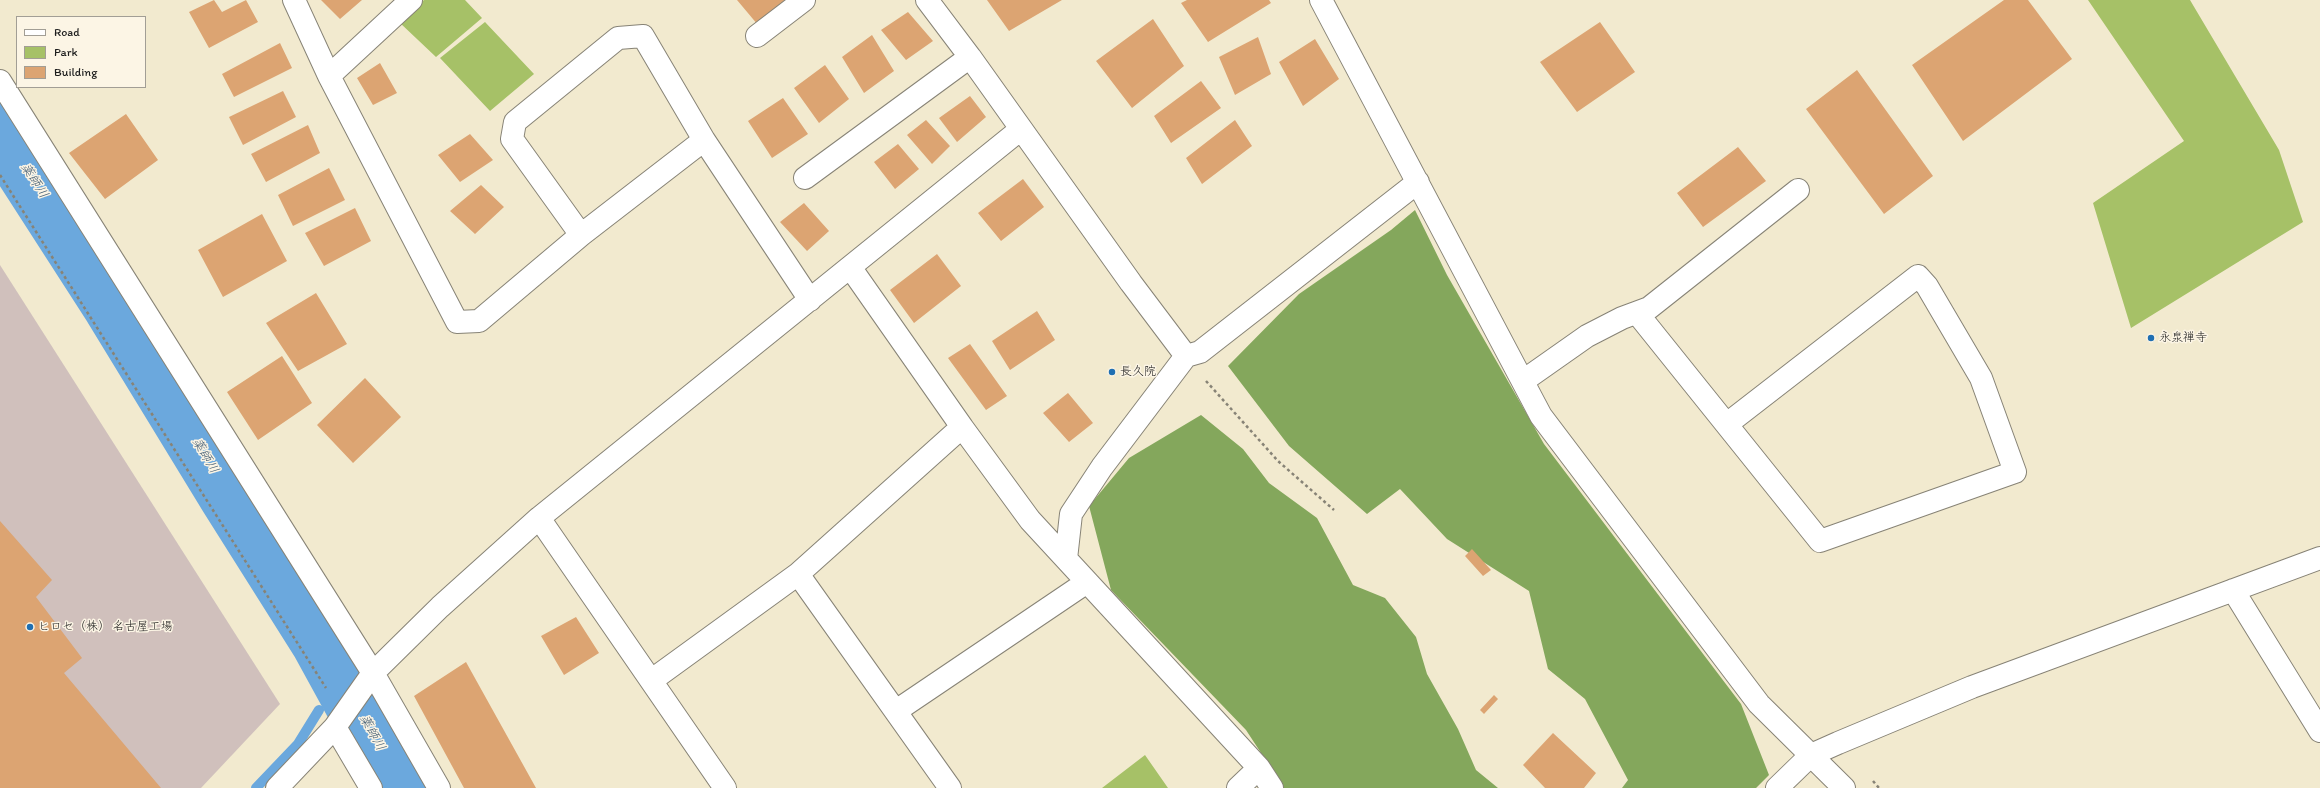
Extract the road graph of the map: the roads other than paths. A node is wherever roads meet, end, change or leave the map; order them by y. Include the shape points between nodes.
1 (294, 0) edge
2 (412, 0) edge
3 (804, 0) edge
4 (927, 0) edge
5 (1321, 0) edge
6 (757, 36) dead end
7 (970, 57) junction
8 (329, 76) junction
9 (0, 81) edge
10 (1021, 129) junction
11 (704, 140) junction
12 (805, 178) dead end
13 (1418, 182) junction
14 (1798, 190) dead end
15 (581, 235) junction
16 (850, 267) junction
17 (810, 300) junction
18 (1637, 313) junction
19 (1186, 356) junction
20 (1523, 381) junction
21 (1727, 424) junction
22 (962, 427) junction
23 (539, 518) junction
24 (2320, 558) edge
25 (1066, 559) junction
26 (798, 574) junction
27 (1087, 582) junction
28 (2233, 590) junction
29 (373, 673) junction
30 (652, 680) junction
31 (896, 711) junction
32 (335, 727) junction
33 (2320, 731) edge
34 (1811, 755) junction
35 (1259, 768) junction
36 (277, 788) edge
37 (371, 788) edge
38 (439, 788) edge
39 (725, 788) edge
40 (950, 788) edge
41 (1238, 788) edge
42 (1272, 788) edge
43 (1777, 788) edge
44 (1844, 788) edge

1 - 8 street
2 - 8 street
3 - 6 street
4 - 7 street
5 - 13 street
7 - 10 street
7 - 12 street
8 - 15 street via 457,322 479,321
9 - 29 street
10 - 16 street
10 - 19 street
11 - 15 street
11 - 15 street via 643,36 618,38 515,122 512,138
11 - 17 street
13 - 19 street via 1200,352
13 - 20 street
14 - 18 street via 1649,308
16 - 17 street
16 - 22 street
17 - 23 street
18 - 20 street via 1587,336
18 - 21 street
19 - 25 street via 1102,467 1071,514
20 - 34 street via 1541,416 1759,704
21 - 21 street via 1820,541 2015,472 1981,378 1927,286 1918,276
22 - 25 street via 1030,520
22 - 26 street
23 - 29 street via 440,607
23 - 30 street
24 - 28 street
25 - 27 street
26 - 30 street
26 - 31 street
27 - 31 street
27 - 35 street
28 - 33 street
28 - 34 street via 1972,687
29 - 32 street
29 - 38 street
30 - 39 street
31 - 40 street
32 - 36 street
32 - 37 street
34 - 43 street
34 - 44 street
35 - 41 street
35 - 42 street

